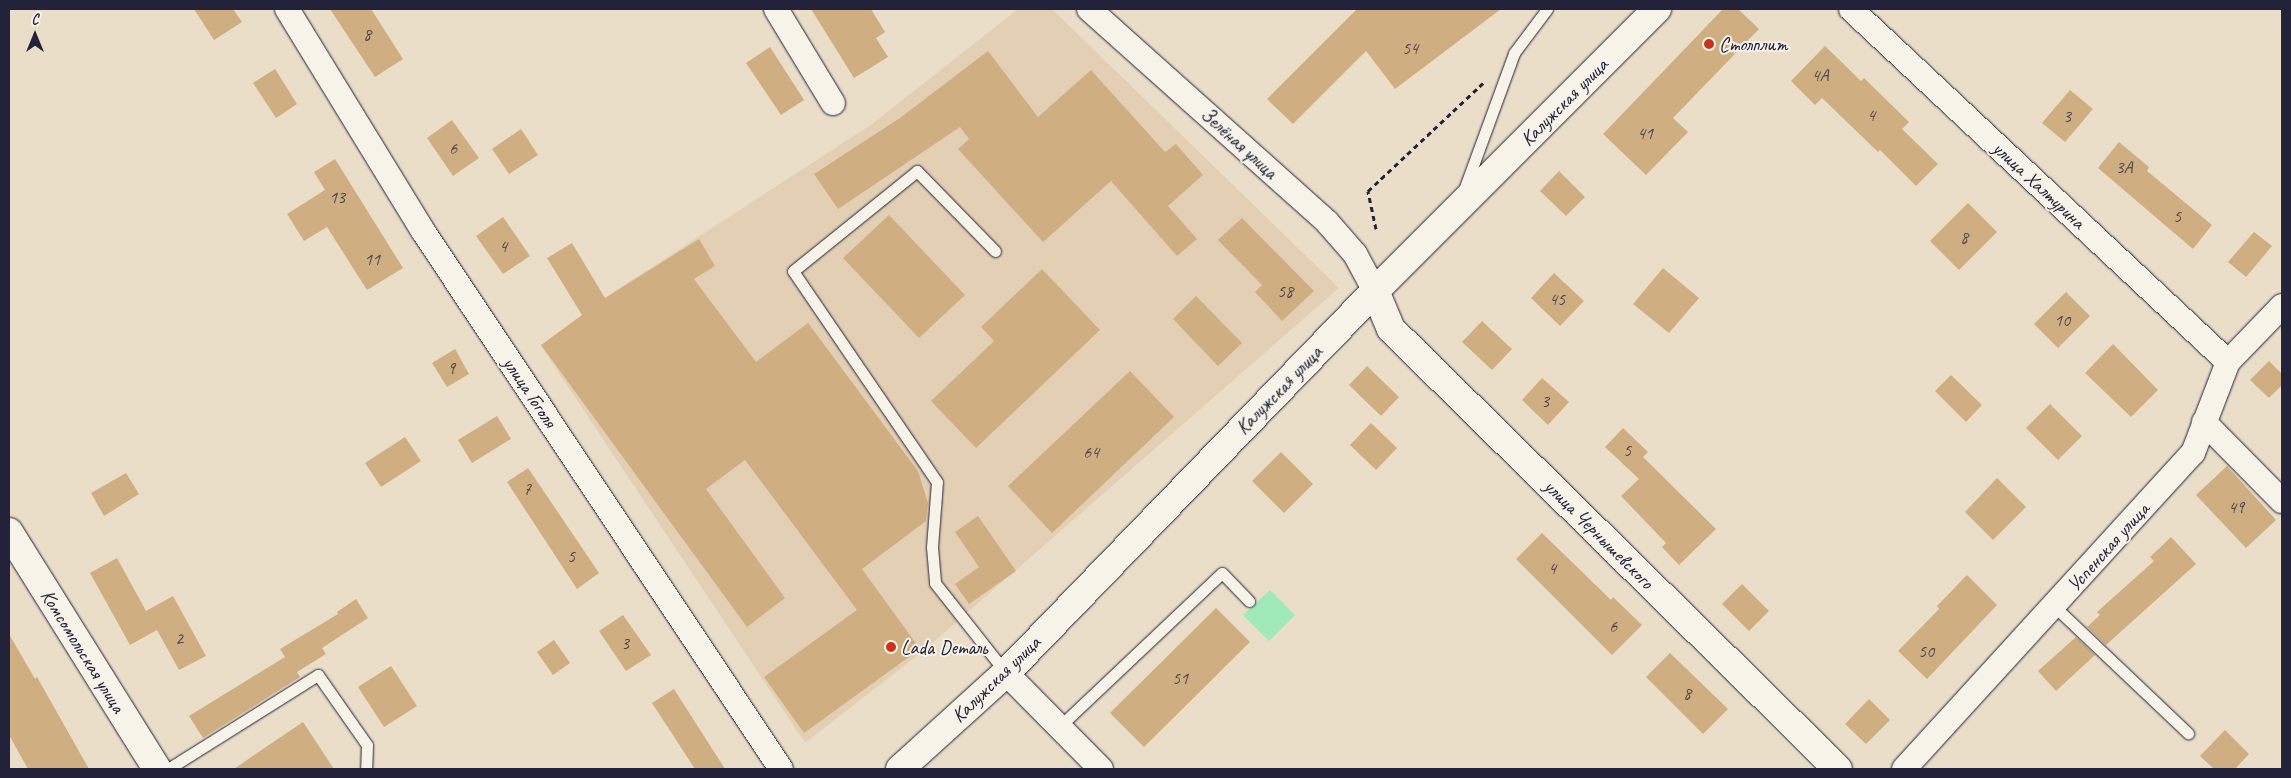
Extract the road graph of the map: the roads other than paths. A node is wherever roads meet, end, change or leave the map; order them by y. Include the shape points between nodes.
1 (287, 9) edge
2 (776, 9) edge
3 (1089, 9) edge
4 (1547, 9) edge
5 (1657, 9) edge
6 (1851, 9) edge
7 (833, 103) dead end
8 (1458, 208) junction
9 (995, 251) dead end
10 (1374, 291) junction
11 (2282, 306) edge
12 (2228, 362) junction
13 (2204, 422) junction
14 (2282, 501) edge
15 (9, 532) edge
16 (1249, 601) dead end
17 (2054, 606) junction
18 (1006, 673) junction
19 (1059, 727) junction
20 (2188, 733) dead end
21 (157, 769) edge
22 (168, 769) edge
23 (366, 769) edge
24 (781, 769) edge
25 (900, 769) edge
26 (1101, 769) edge
27 (1838, 769) edge
28 (1904, 769) edge

1 - 24 street, улица Гоголя via 423,231
2 - 7 street
3 - 10 street, Зелёная улица via 1327,222 1355,254
4 - 8 lane via 1514,53
5 - 8 main road, Калужская улица
6 - 12 street, улица Халтурина
8 - 10 main road, Калужская улица
9 - 18 lane via 917,170 794,271 937,482 932,547 935,583
10 - 18 main road, Калужская улица
10 - 27 main road, улица Чернышевского via 1391,329
11 - 12 street, Успенская улица
12 - 13 street, Успенская улица
13 - 14 street
13 - 17 street, Успенская улица via 2193,453
15 - 21 main road, Комсомольская улица
16 - 19 lane via 1222,574
17 - 20 lane
17 - 28 street, Успенская улица
18 - 19 street
18 - 25 main road, Калужская улица
19 - 26 street
22 - 23 lane via 318,676 367,745

